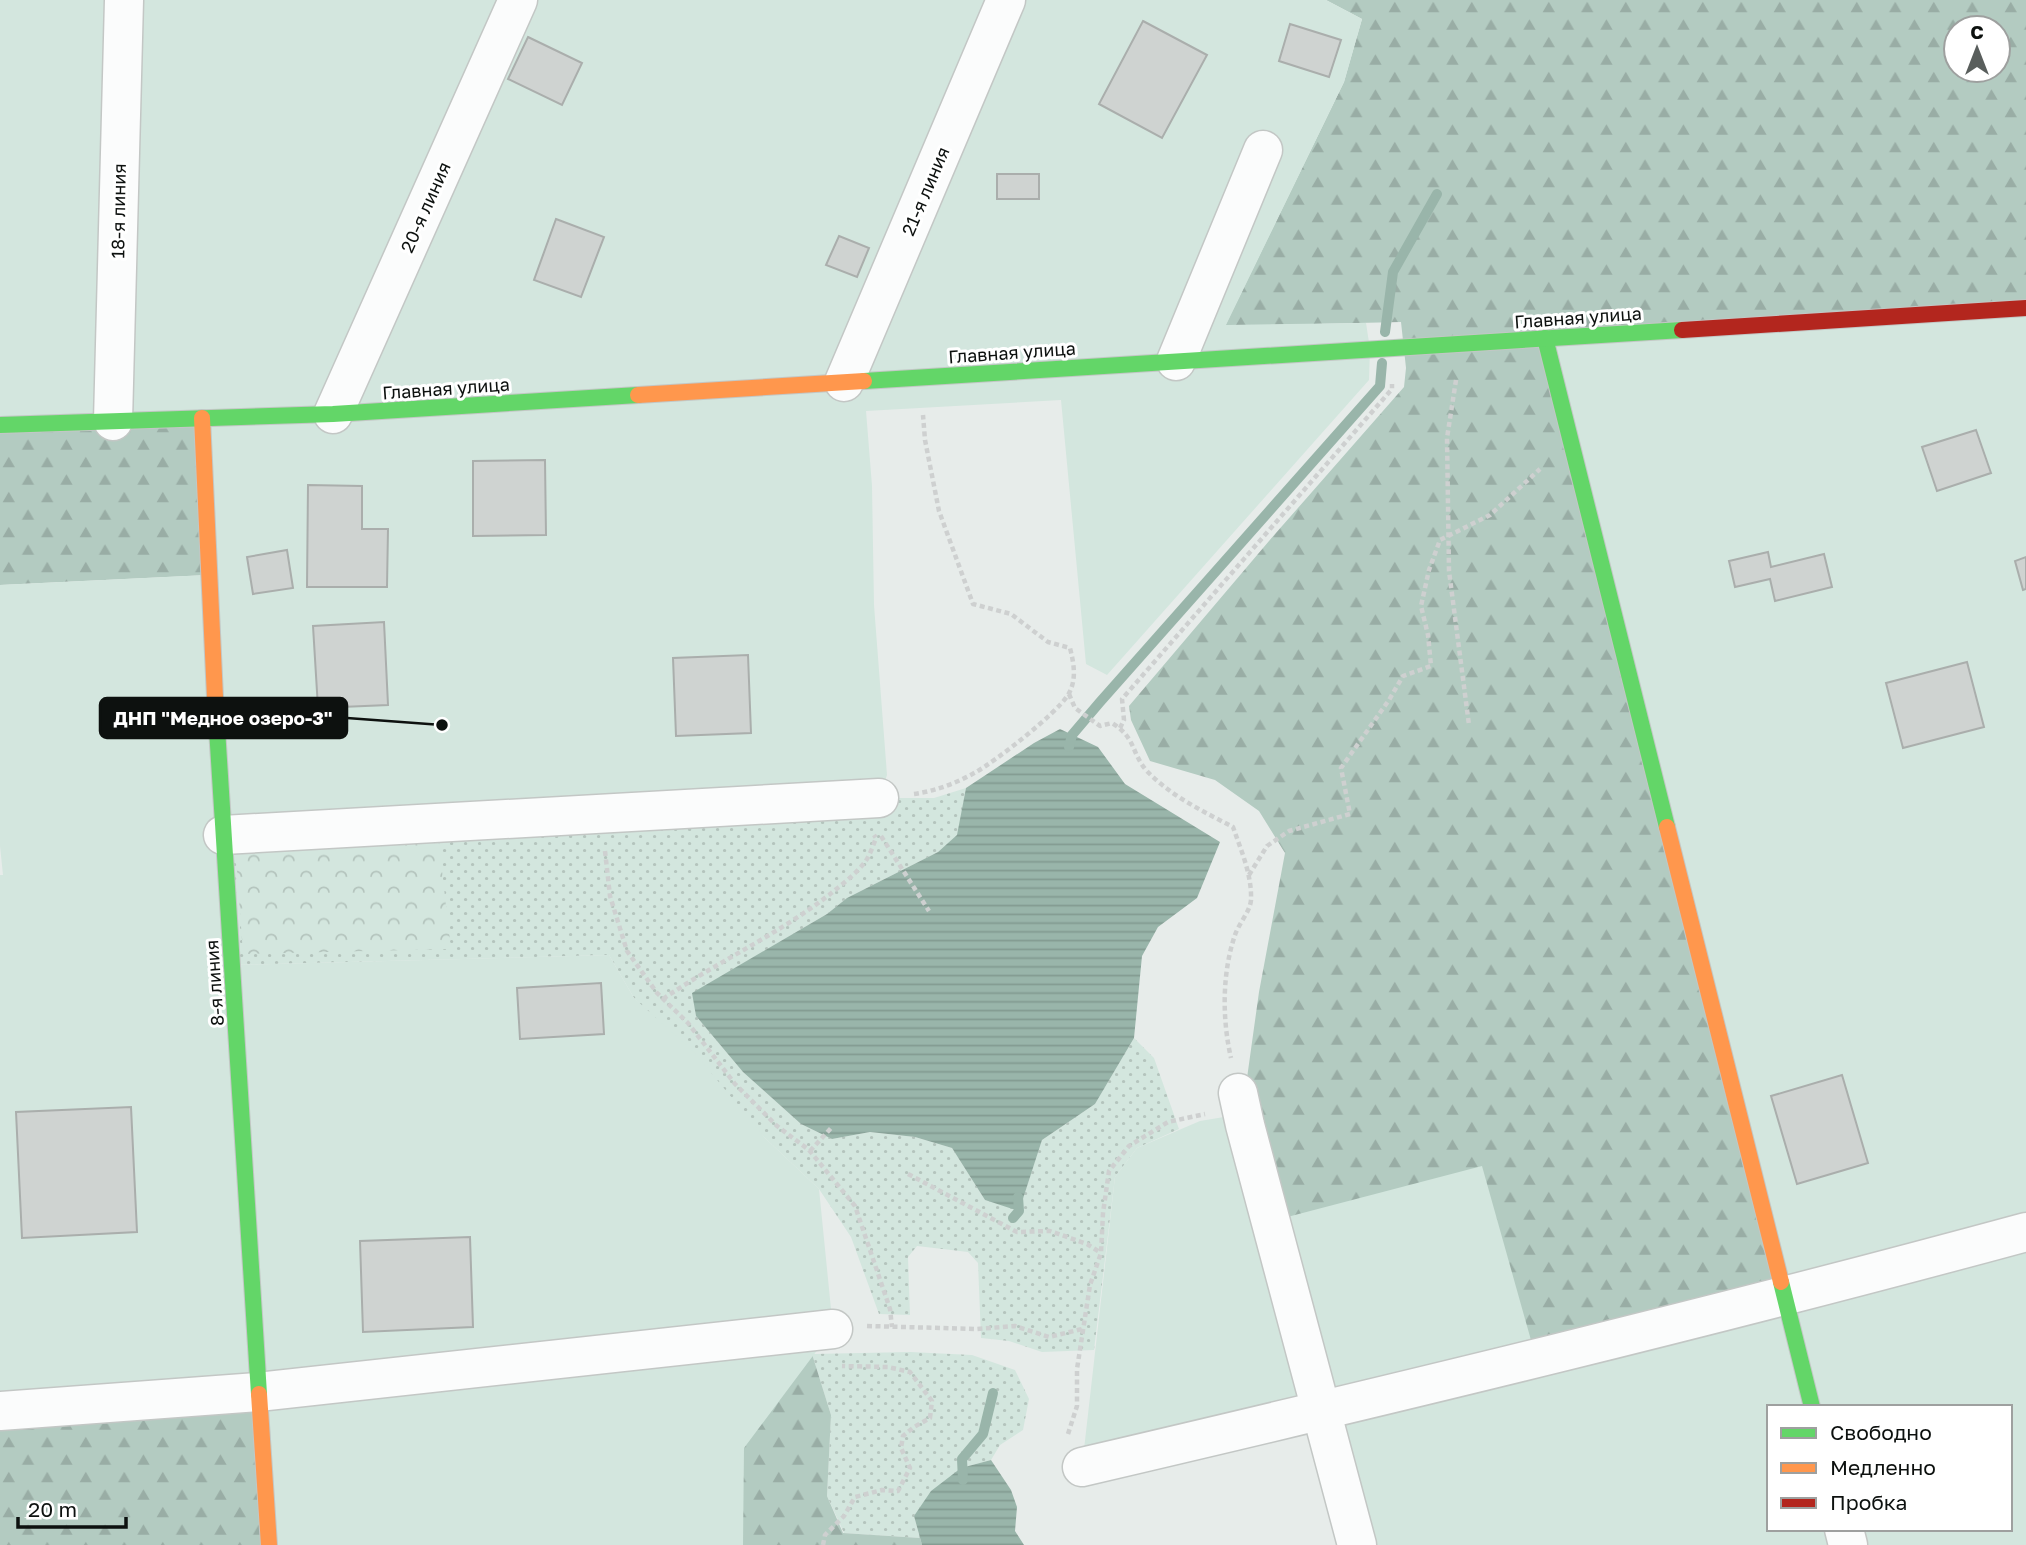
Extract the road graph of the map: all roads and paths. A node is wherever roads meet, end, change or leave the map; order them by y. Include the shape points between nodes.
1 (124, 0) edge
2 (518, 0) edge
3 (1006, 0) edge
4 (1263, 150) dead end
5 (2026, 309) edge
6 (1545, 338) junction
7 (1176, 362) junction
8 (921, 377) junction
9 (1457, 377) dead end
10 (844, 382) junction
11 (1392, 389) dead end
12 (333, 414) junction
13 (202, 418) junction
14 (113, 421) junction
15 (0, 425) edge
16 (1570, 439) junction
17 (1449, 535) junction
18 (1069, 694) junction
19 (1469, 725) dead end
20 (1120, 728) junction
21 (861, 800) junction
22 (604, 814) junction
23 (223, 835) junction
24 (1249, 875) junction
25 (929, 911) dead end
26 (663, 999) junction
27 (1240, 1100) junction
28 (832, 1127) dead end
29 (810, 1151) junction
30 (908, 1174) dead end
31 (2026, 1232) edge
32 (1101, 1253) junction
33 (1783, 1298) junction
34 (892, 1327) junction
35 (1082, 1329) junction
36 (844, 1338) junction
37 (258, 1392) junction
38 (1811, 1405) edge
39 (0, 1411) edge
40 (1321, 1411) junction
41 (1071, 1419) dead end
42 (1082, 1467) dead end
43 (269, 1545) edge
44 (823, 1545) edge
45 (1357, 1545) edge

1 - 14 street, 18-я линия
2 - 12 street, 20-я линия
3 - 10 street, 21-я линия
4 - 7 street
5 - 6 street, Главная улица
6 - 7 street, Главная улица
6 - 16 street
7 - 8 street, Главная улица
8 - 10 street, Главная улица
8 - 18 path via 925,440 939,511 973,604 1011,614 1048,642 1070,648 1075,670
9 - 17 path via 1447,438
10 - 12 street, Главная улица
11 - 20 path via 1122,699
12 - 13 street, Главная улица
13 - 14 street, Главная улица
13 - 23 street, 8-я линия
14 - 15 street, Главная улица
16 - 17 path via 1490,515
16 - 33 street
17 - 19 path
17 - 24 path via 1440,540 1420,606 1431,666 1403,676 1341,768 1350,814 1289,831 1267,846
18 - 20 path via 1075,708 1100,726 1112,723
18 - 21 path via 1046,719 976,772 932,791
20 - 24 path via 1146,769 1177,795 1233,827
21 - 22 street
21 - 25 path
21 - 26 path via 876,838 864,864 811,908
22 - 23 street
22 - 26 path via 606,877 626,951
23 - 37 street, 8-я линия
24 - 27 path via 1251,903 1236,932 1227,965 1225,1031
26 - 29 path via 735,1083 777,1126
27 - 32 path via 1231,1111 1168,1122 1129,1146 1109,1171
27 - 40 street
28 - 29 path
29 - 34 path via 855,1206
30 - 32 path via 1017,1232 1050,1231
31 - 33 street
32 - 35 path
33 - 38 street
33 - 40 street
34 - 35 path via 1015,1326 1049,1337
34 - 36 path
35 - 41 path via 1077,1406
36 - 37 street
36 - 44 path via 839,1366 910,1372 932,1401 930,1418 903,1436 901,1448 910,1468 898,1491 855,1497 845,1516 825,1535
37 - 39 street
37 - 43 street, 8-я линия
40 - 42 street
40 - 45 street

